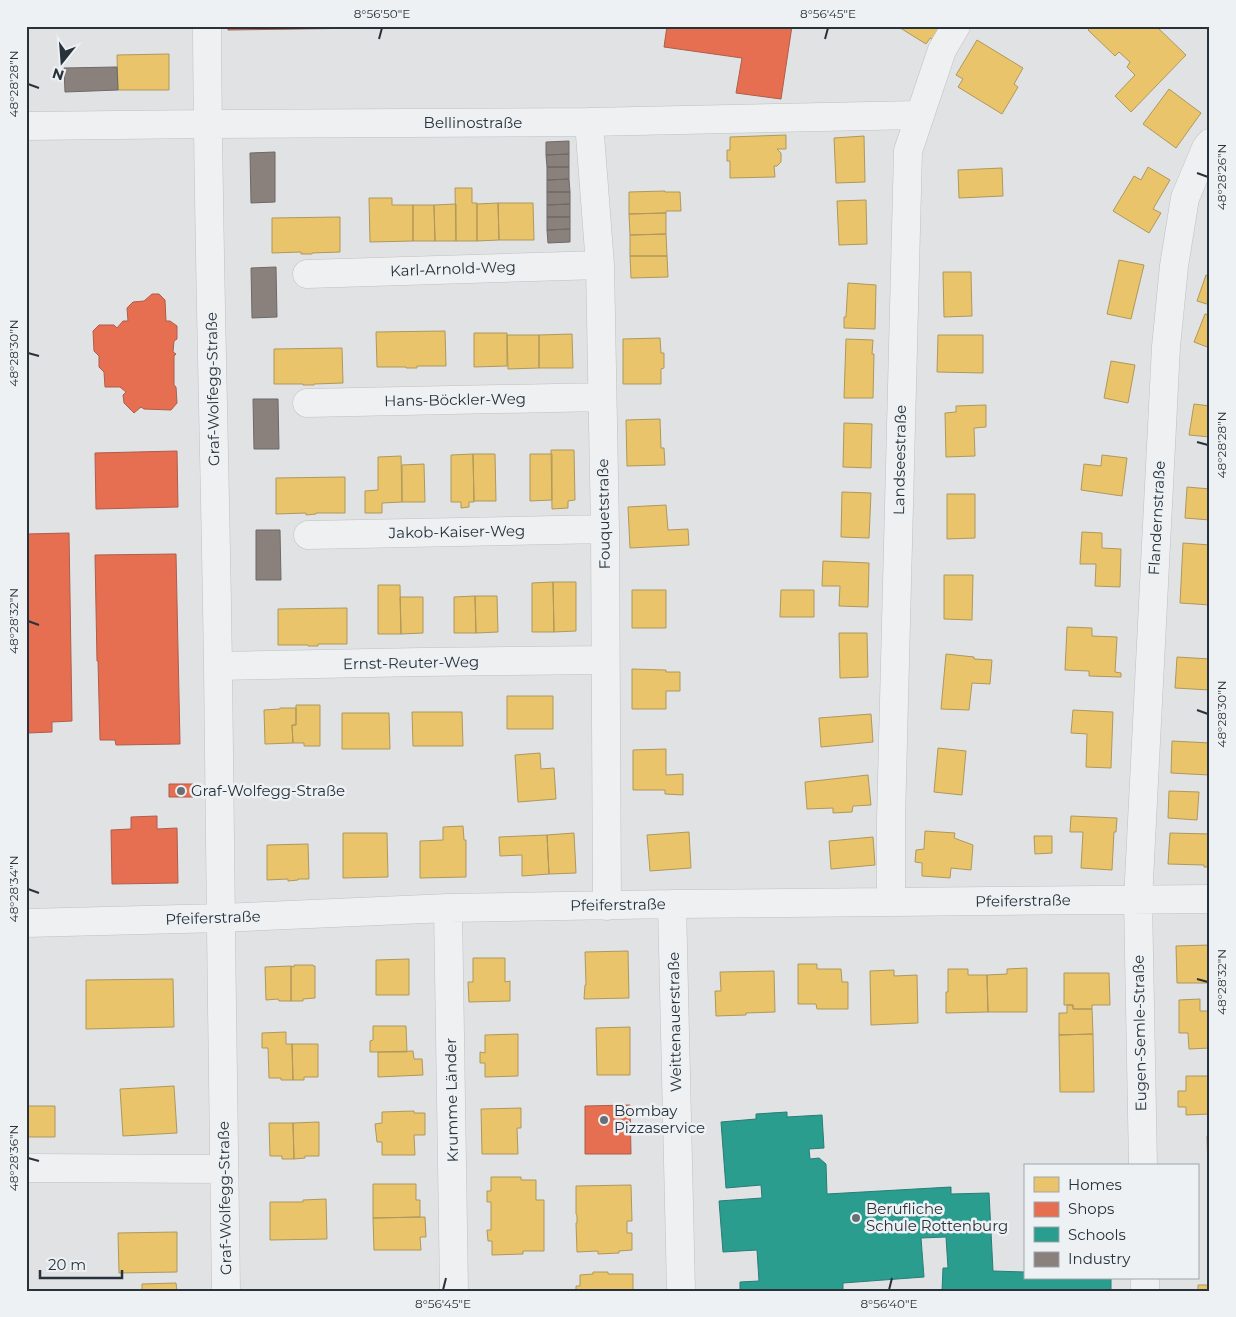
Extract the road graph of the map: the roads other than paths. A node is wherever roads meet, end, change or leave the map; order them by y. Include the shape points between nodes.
1 (207, 26) edge
2 (956, 26) edge
3 (919, 115) junction
4 (589, 122) junction
5 (208, 124) junction
6 (26, 126) edge
7 (1210, 142) edge
8 (600, 265) junction
9 (306, 274) dead end
10 (602, 397) junction
11 (307, 403) dead end
12 (605, 529) junction
13 (308, 535) dead end
14 (605, 660) junction
15 (218, 666) junction
16 (1210, 899) edge
17 (1138, 900) junction
18 (891, 902) junction
19 (672, 904) junction
20 (607, 906) junction
21 (448, 908) junction
22 (221, 918) junction
23 (26, 923) edge
24 (1143, 1164) edge
25 (26, 1168) edge
26 (224, 1169) junction
27 (226, 1291) edge
28 (454, 1291) edge
29 (681, 1291) edge

1 - 5 street, Graf-Wolfegg-Straße
2 - 3 street, Landseestraße via 942,50
3 - 4 street, Bellinostraße
3 - 18 street, Landseestraße via 908,150
4 - 5 street, Bellinostraße
4 - 8 street, Fouquetstraße
5 - 6 street, Bellinostraße
5 - 15 street, Graf-Wolfegg-Straße
7 - 17 street, Flandernstraße via 1185,198 1166,347
8 - 9 street, Karl-Arnold-Weg
8 - 10 street, Fouquetstraße
10 - 11 street, Hans-Böckler-Weg
10 - 12 street, Fouquetstraße
12 - 13 street, Jakob-Kaiser-Weg
12 - 14 street, Fouquetstraße
14 - 15 street, Ernst-Reuter-Weg
14 - 20 street, Fouquetstraße
15 - 22 street, Graf-Wolfegg-Straße
16 - 17 street, Pfeiferstraße
17 - 18 street, Pfeiferstraße
17 - 24 street, Eugen-Semle-Straße
18 - 19 street, Pfeiferstraße
19 - 20 street, Pfeiferstraße
19 - 29 street, Weittenauerstraße
20 - 21 street, Pfeiferstraße
21 - 22 street, Pfeiferstraße
21 - 28 street, Krumme Länder
22 - 23 street, Pfeiferstraße
22 - 26 street, Graf-Wolfegg-Straße
25 - 26 street
26 - 27 street, Graf-Wolfegg-Straße

